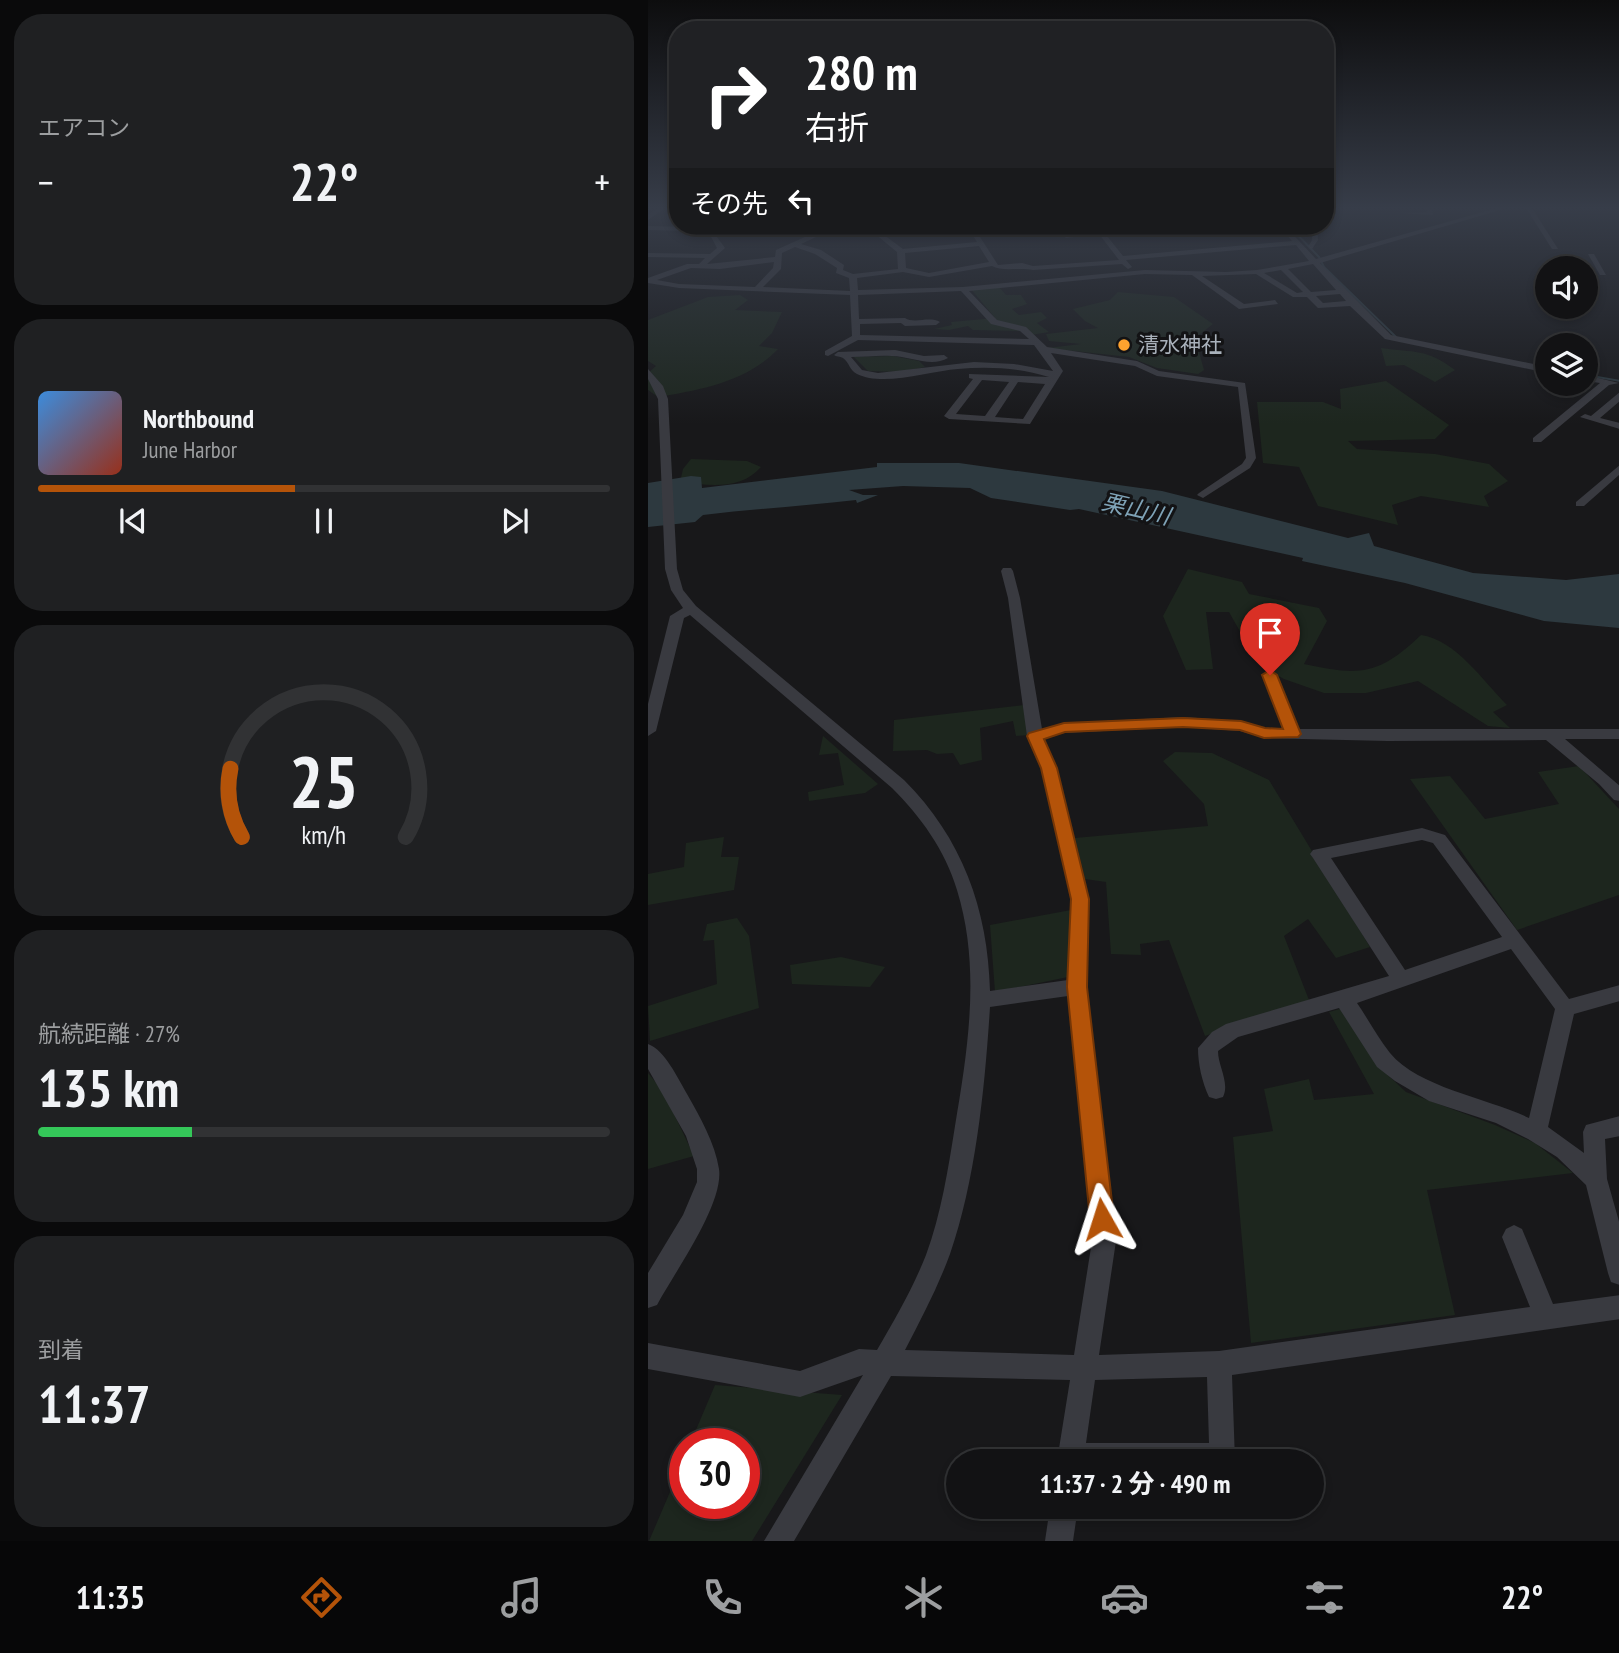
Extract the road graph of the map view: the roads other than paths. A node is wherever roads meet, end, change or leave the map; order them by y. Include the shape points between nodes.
1 (767, 280) edge
2 (852, 280) edge
3 (1049, 280) edge
4 (1203, 280) edge
5 (1270, 280) edge
6 (1296, 280) edge
7 (1333, 280) edge
8 (648, 281) edge
9 (758, 288) junction
10 (963, 289) junction
11 (1342, 292) junction
12 (853, 293) junction
13 (1311, 294) junction
14 (1275, 302) dead end
15 (1352, 303) junction
16 (905, 320) junction
17 (856, 322) junction
18 (936, 323) dead end
19 (831, 336) dead end
20 (857, 336) junction
21 (899, 337) junction
22 (940, 339) junction
23 (1040, 346) junction
24 (937, 352) dead end
25 (845, 355) junction
26 (951, 358) dead end
27 (1017, 366) junction
28 (1535, 367) edge
29 (648, 372) edge
30 (968, 375) dead end
31 (980, 376) junction
32 (1013, 379) junction
33 (1052, 379) junction
34 (1598, 380) edge
35 (1607, 382) junction
36 (1619, 384) edge
37 (1588, 398) junction
38 (1617, 400) edge
39 (988, 419) junction
40 (1619, 426) edge
41 (1536, 440) dead end
42 (1619, 468) edge
43 (1203, 495) dead end
44 (1580, 505) dead end
45 (1007, 571) dead end
46 (691, 609) junction
47 (1270, 675) dead end
48 (648, 732) edge
49 (1293, 734) junction
50 (1619, 734) edge
51 (1550, 735) junction
52 (1035, 736) junction
53 (1619, 796) edge
54 (1515, 940) junction
55 (1401, 979) junction
56 (1077, 987) junction
57 (1619, 993) edge
58 (1344, 999) junction
59 (981, 1000) junction
60 (1565, 1007) junction
61 (648, 1053) edge
62 (1216, 1090) dead end
63 (1619, 1126) edge
64 (1536, 1132) junction
65 (1596, 1179) junction
66 (1514, 1237) dead end
67 (1619, 1273) edge
68 (648, 1296) edge
69 (1619, 1307) edge
70 (1546, 1317) junction
71 (648, 1356) edge
72 (883, 1363) junction
73 (1219, 1364) junction
74 (1084, 1368) junction
75 (1072, 1449) edge
76 (1223, 1449) edge
77 (1062, 1519) edge
78 (778, 1541) edge
79 (1059, 1541) edge

1 - 9 street
2 - 12 street
3 - 10 street
4 - 14 street via 1242,307
5 - 13 street via 1296,295
6 - 13 street
7 - 11 street
8 - 9 street
9 - 12 street
10 - 12 street
10 - 23 street via 994,322 1023,329
11 - 13 street
11 - 15 street
12 - 17 street
13 - 15 street via 1321,306
15 - 28 street via 1388,337
16 - 17 street
16 - 18 street
16 - 21 street
17 - 20 street
19 - 20 street
20 - 21 street
20 - 25 street via 827,355
21 - 22 street
22 - 23 street
22 - 24 street
23 - 33 street via 1057,366
23 - 43 street via 1137,364 1157,373 1242,385 1251,458
25 - 26 street
25 - 27 street via 855,369 866,373 907,374 980,364
27 - 32 street
27 - 33 street
29 - 46 street via 658,386 671,569 677,590
30 - 31 street
31 - 32 street
31 - 39 street via 950,416
32 - 33 street
32 - 39 street
33 - 39 street via 1026,422
34 - 35 street
35 - 36 street
35 - 37 street
37 - 38 street
37 - 41 street
38 - 40 street via 1589,418
42 - 44 street
45 - 52 street
46 - 48 street via 677,616
46 - 59 street via 898,784 927,815 948,849 978,931
47 - 49 street
49 - 51 street
49 - 52 street via 1183,722 1064,728
50 - 51 street
51 - 53 street
52 - 56 street via 1049,768 1080,899
54 - 55 street
54 - 55 street via 1439,839 1422,834 1319,854
54 - 60 street
55 - 58 street
56 - 59 street
56 - 74 street via 1104,1241
57 - 60 street
58 - 62 street via 1219,1038 1208,1048 1207,1059
58 - 64 street via 1384,1060 1402,1075 1436,1094
59 - 72 street via 980,1041 947,1220 930,1273
60 - 64 street
61 - 68 street via 662,1071 708,1164 708,1184
63 - 65 street via 1594,1132
64 - 65 street via 1565,1150
65 - 67 street
66 - 70 street
69 - 70 street
70 - 73 street
71 - 72 street via 800,1384 859,1362
72 - 74 street
72 - 78 street
73 - 74 street
73 - 76 street
74 - 75 street
77 - 79 street

